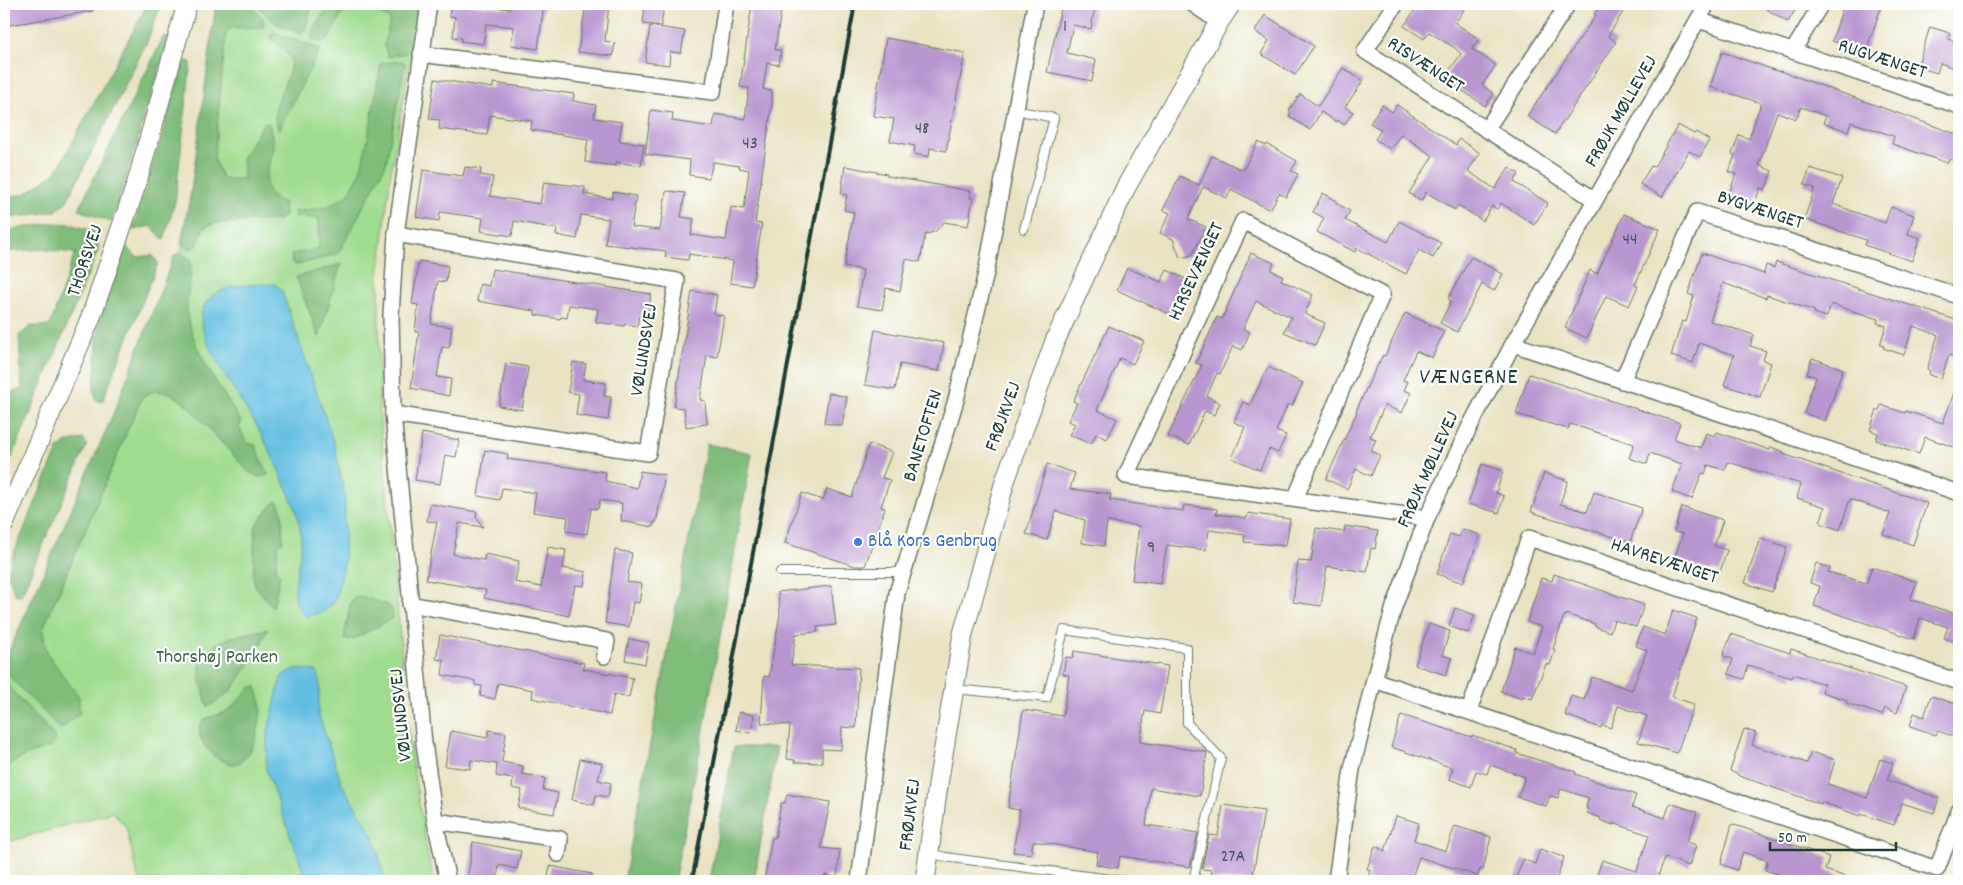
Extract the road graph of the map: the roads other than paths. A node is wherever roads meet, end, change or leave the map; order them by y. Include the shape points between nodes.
1 (187, 4) edge
2 (429, 4) edge
3 (726, 4) edge
4 (1035, 4) edge
5 (1193, 4) edge
6 (1231, 4) edge
7 (1396, 4) edge
8 (1568, 4) edge
9 (1707, 4) edge
10 (1821, 4) edge
11 (1698, 20) junction
12 (1219, 22) junction
13 (1792, 51) junction
14 (422, 54) junction
15 (1959, 106) edge
16 (1016, 110) junction
17 (1486, 130) junction
18 (1595, 200) junction
19 (1024, 228) dead end
20 (396, 234) junction
21 (1959, 296) edge
22 (1513, 344) junction
23 (1622, 381) junction
24 (393, 414) junction
25 (1959, 493) edge
26 (1295, 500) junction
27 (1427, 518) junction
28 (4, 524) edge
29 (780, 572) dead end
30 (903, 572) junction
31 (410, 604) junction
32 (604, 656) dead end
33 (1374, 680) junction
34 (1959, 682) edge
35 (954, 689) junction
36 (1468, 711) junction
37 (1959, 811) edge
38 (435, 821) junction
39 (929, 853) junction
40 (558, 854) dead end
41 (448, 881) edge
42 (859, 881) edge
43 (926, 881) edge
44 (1124, 881) edge
45 (1194, 881) edge
46 (1336, 881) edge

1 - 28 street, THORSVEJ via 137,182 91,317
2 - 14 street, VØLUNDSVEJ
3 - 14 street via 713,92
4 - 16 street, BANETOFTEN
5 - 12 street
6 - 12 street, FRØJKVEJ
7 - 17 street, RISVÆNGET via 1365,51
8 - 17 street
9 - 11 street, FRØJK MØLLEVEJ
10 - 13 street
11 - 13 street, RUGVÆNGET
11 - 18 street, FRØJK MØLLEVEJ
12 - 35 street, FRØJKVEJ via 1126,187 1055,341 1005,481 963,634
13 - 15 street, RUGVÆNGET
14 - 20 street, VØLUNDSVEJ
16 - 19 lane via 1054,118
16 - 30 street, BANETOFTEN via 986,273 956,400
17 - 18 street, RISVÆNGET
18 - 22 street, FRØJK MØLLEVEJ
20 - 24 street, VØLUNDSVEJ via 391,315
20 - 24 street, VØLUNDSVEJ via 677,281 648,453
21 - 23 street, BYGVÆNGET via 1697,212
22 - 23 street
22 - 27 street, FRØJK MØLLEVEJ
23 - 25 street
24 - 31 street, VØLUNDSVEJ
26 - 26 street, HIRSEVÆNGET via 1126,476 1243,222 1382,295
26 - 27 street, HIRSEVÆNGET
27 - 33 street, FRØJK MØLLEVEJ via 1394,607
29 - 30 lane
30 - 42 street, BANETOFTEN via 897,592
31 - 32 street via 607,641
31 - 38 street, VØLUNDSVEJ
33 - 36 street
33 - 46 street, FRØJK MØLLEVEJ via 1352,769
34 - 36 street, HAVREVÆNGET via 1529,538
35 - 39 street, FRØJKVEJ
35 - 45 lane via 1047,698 1064,630 1187,648 1187,723 1221,758
36 - 37 street via 1937,869
38 - 40 street via 560,839
38 - 41 street, VØLUNDSVEJ
39 - 43 street, FRØJKVEJ
39 - 44 lane

